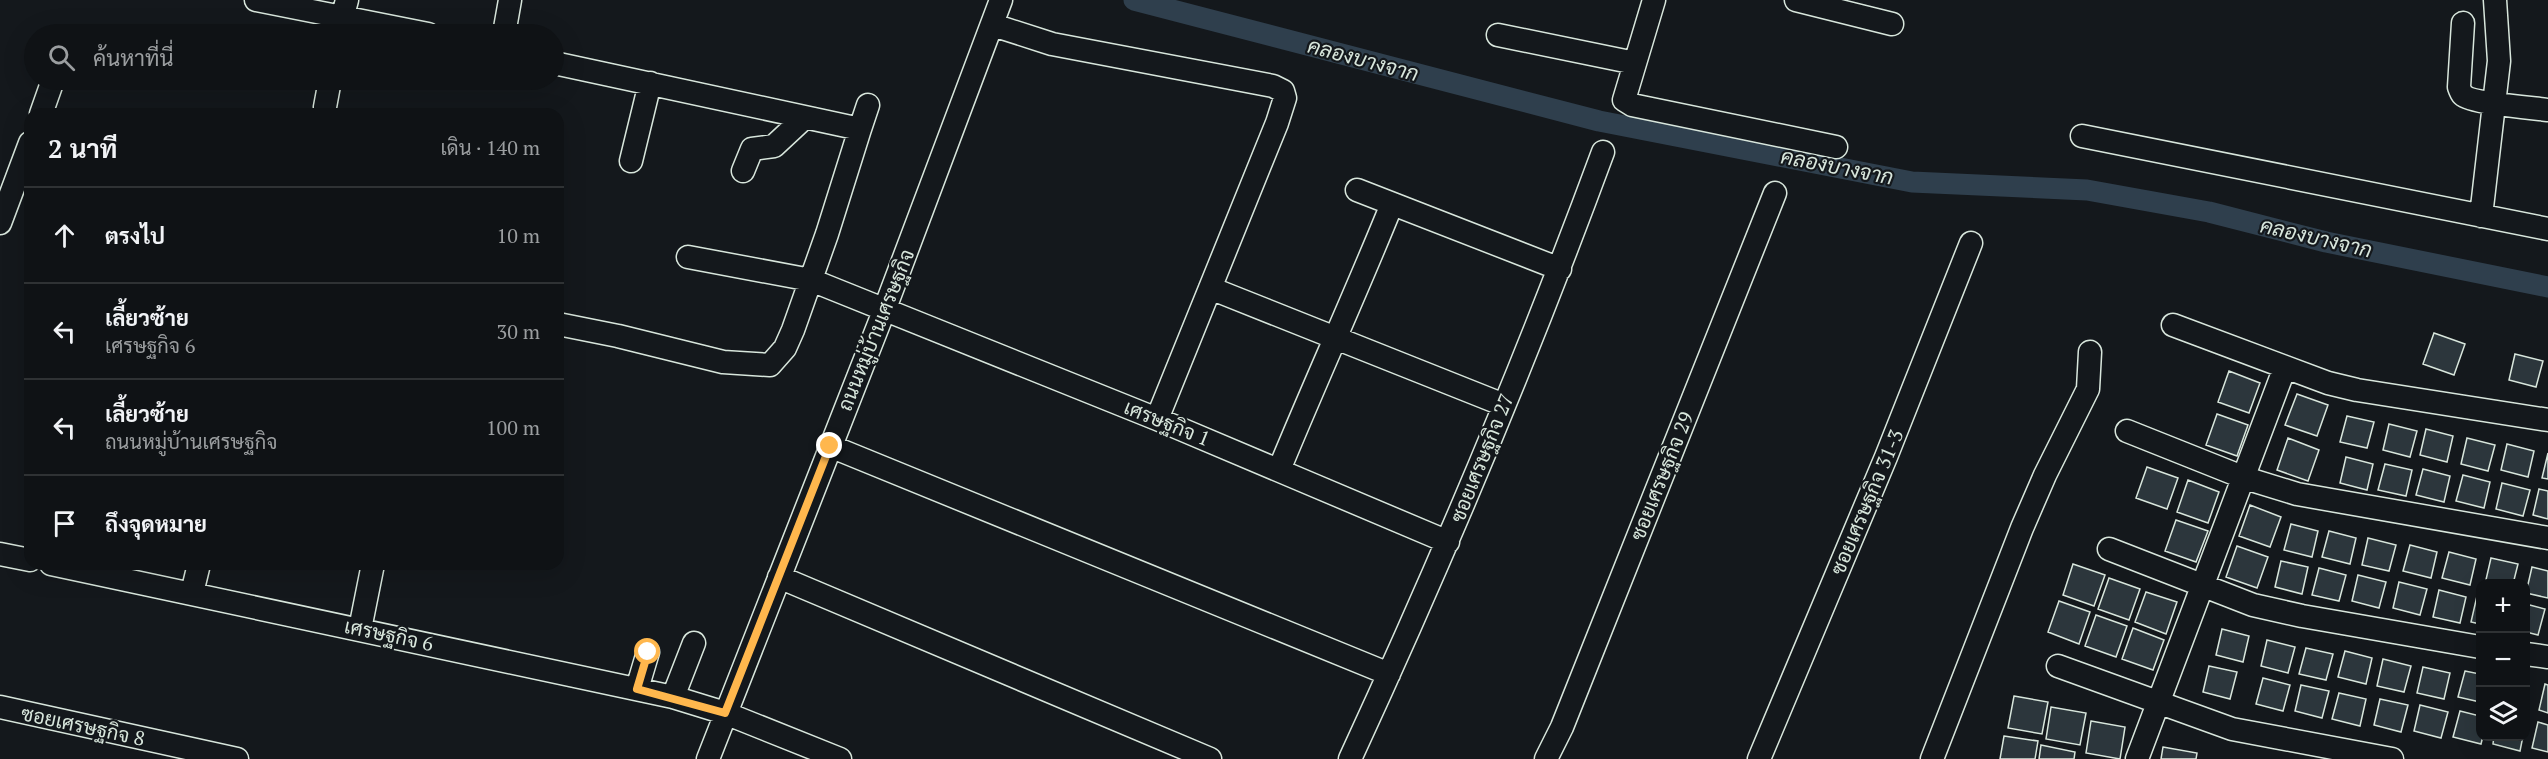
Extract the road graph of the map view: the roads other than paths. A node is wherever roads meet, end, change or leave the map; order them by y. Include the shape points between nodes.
1 (256, 0) edge
2 (510, 0) edge
3 (1653, 0) edge
4 (1796, 0) edge
5 (2495, 0) edge
6 (998, 11) edge
7 (342, 18) edge
8 (2463, 23) dead end
9 (374, 24) edge
10 (506, 24) edge
11 (1892, 24) dead end
12 (1498, 35) dead end
13 (1635, 63) junction
14 (564, 65) edge
15 (650, 83) junction
16 (49, 90) edge
17 (328, 90) edge
18 (2495, 102) junction
19 (868, 105) dead end
20 (325, 107) dead end
21 (43, 108) edge
22 (2548, 110) edge
23 (803, 119) junction
24 (860, 129) junction
25 (2082, 136) dead end
26 (1836, 147) dead end
27 (1603, 152) dead end
28 (24, 159) edge
29 (631, 161) dead end
30 (743, 171) dead end
31 (1358, 190) dead end
32 (1774, 193) dead end
33 (1392, 204) junction
34 (2481, 216) junction
35 (0, 223) edge
36 (2548, 229) edge
37 (1971, 243) dead end
38 (688, 257) dead end
39 (1560, 269) junction
40 (810, 280) junction
41 (1210, 288) junction
42 (884, 311) junction
43 (564, 325) edge
44 (2173, 325) dead end
45 (1335, 338) junction
46 (2090, 352) dead end
47 (2285, 367) junction
48 (1504, 405) junction
49 (1157, 419) junction
50 (2548, 420) edge
51 (2127, 431) dead end
52 (830, 446) junction
53 (1279, 470) junction
54 (2245, 478) junction
55 (2548, 538) edge
56 (1448, 542) junction
57 (2109, 549) dead end
58 (0, 554) edge
59 (24, 559) edge
60 (80, 570) edge
61 (197, 570) edge
62 (372, 570) edge
63 (779, 577) junction
64 (2204, 585) junction
65 (192, 593) junction
66 (360, 629) junction
67 (694, 643) dead end
68 (2476, 646) edge
69 (648, 652) dead end
70 (2530, 655) edge
71 (2548, 657) edge
72 (2058, 666) dead end
73 (1389, 674) junction
74 (637, 689) junction
75 (673, 697) junction
76 (2159, 704) junction
77 (0, 707) edge
78 (725, 713) junction
79 (237, 759) edge
80 (708, 759) edge
81 (840, 759) edge
82 (1210, 759) edge
83 (1350, 759) edge
84 (1546, 759) edge
85 (1759, 759) edge
86 (1932, 759) edge
87 (2137, 759) edge
88 (2392, 759) edge

1 - 7 street
2 - 10 street
3 - 13 street
4 - 11 street
5 - 18 street via 2499,61
6 - 41 street via 1052,44 1283,91 1285,99 1277,123
6 - 42 street, ถนนหมู่บ้านเศรษฐกิจ
7 - 9 street
8 - 18 street via 2459,87 2463,96 2477,102
12 - 13 street
13 - 26 street via 1624,100 1632,105
14 - 15 street
15 - 23 street
15 - 29 street
16 - 21 street
17 - 20 street
18 - 22 street
18 - 34 street
19 - 24 street
23 - 24 street
23 - 30 street via 774,146 752,149
24 - 40 street
25 - 34 street
27 - 39 street, ซอยเศรษฐกิจ 27
28 - 35 street
31 - 33 street
32 - 84 street, ซอยเศรษฐกิจ 29
33 - 39 street
33 - 45 street
34 - 36 street
37 - 85 street, ซอยเศรษฐกิจ 31-3
38 - 40 street, เศรษฐกิจ 1
39 - 48 street, ซอยเศรษฐกิจ 27
40 - 42 street, เศรษฐกิจ 1
40 - 43 street via 785,348 770,365 723,362
41 - 45 street
41 - 49 street
42 - 49 street, เศรษฐกิจ 1
42 - 52 street, ถนนหมู่บ้านเศรษฐกิจ
44 - 47 street
45 - 48 street
45 - 53 street
46 - 86 street via 2088,389 2022,528
47 - 50 street via 2357,390
47 - 54 street
48 - 56 street, ซอยเศรษฐกิจ 27
49 - 53 street, เศรษฐกิจ 1
51 - 54 street
52 - 63 street, ถนนหมู่บ้านเศรษฐกิจ
52 - 73 street
53 - 56 street, เศรษฐกิจ 1
54 - 55 street via 2297,494
54 - 64 street
56 - 73 street, ซอยเศรษฐกิจ 27
57 - 64 street
58 - 59 street
60 - 65 street, เศรษฐกิจ 6
61 - 65 street
62 - 66 street
63 - 78 street, ถนนหมู่บ้านเศรษฐกิจ
63 - 82 street
64 - 68 street via 2253,605
64 - 76 street
65 - 66 street, เศรษฐกิจ 6
66 - 74 street, เศรษฐกิจ 6
67 - 75 street
69 - 74 street
70 - 71 street
72 - 76 street
73 - 83 street, ซอยเศรษฐกิจ 27
74 - 75 street, เศรษฐกิจ 6
75 - 78 street, เศรษฐกิจ 6
76 - 87 street
76 - 88 street via 2232,729
77 - 79 street, ซอยเศรษฐกิจ 8
78 - 80 street, ถนนหมู่บ้านเศรษฐกิจ
78 - 81 street, เศรษฐกิจ 6

